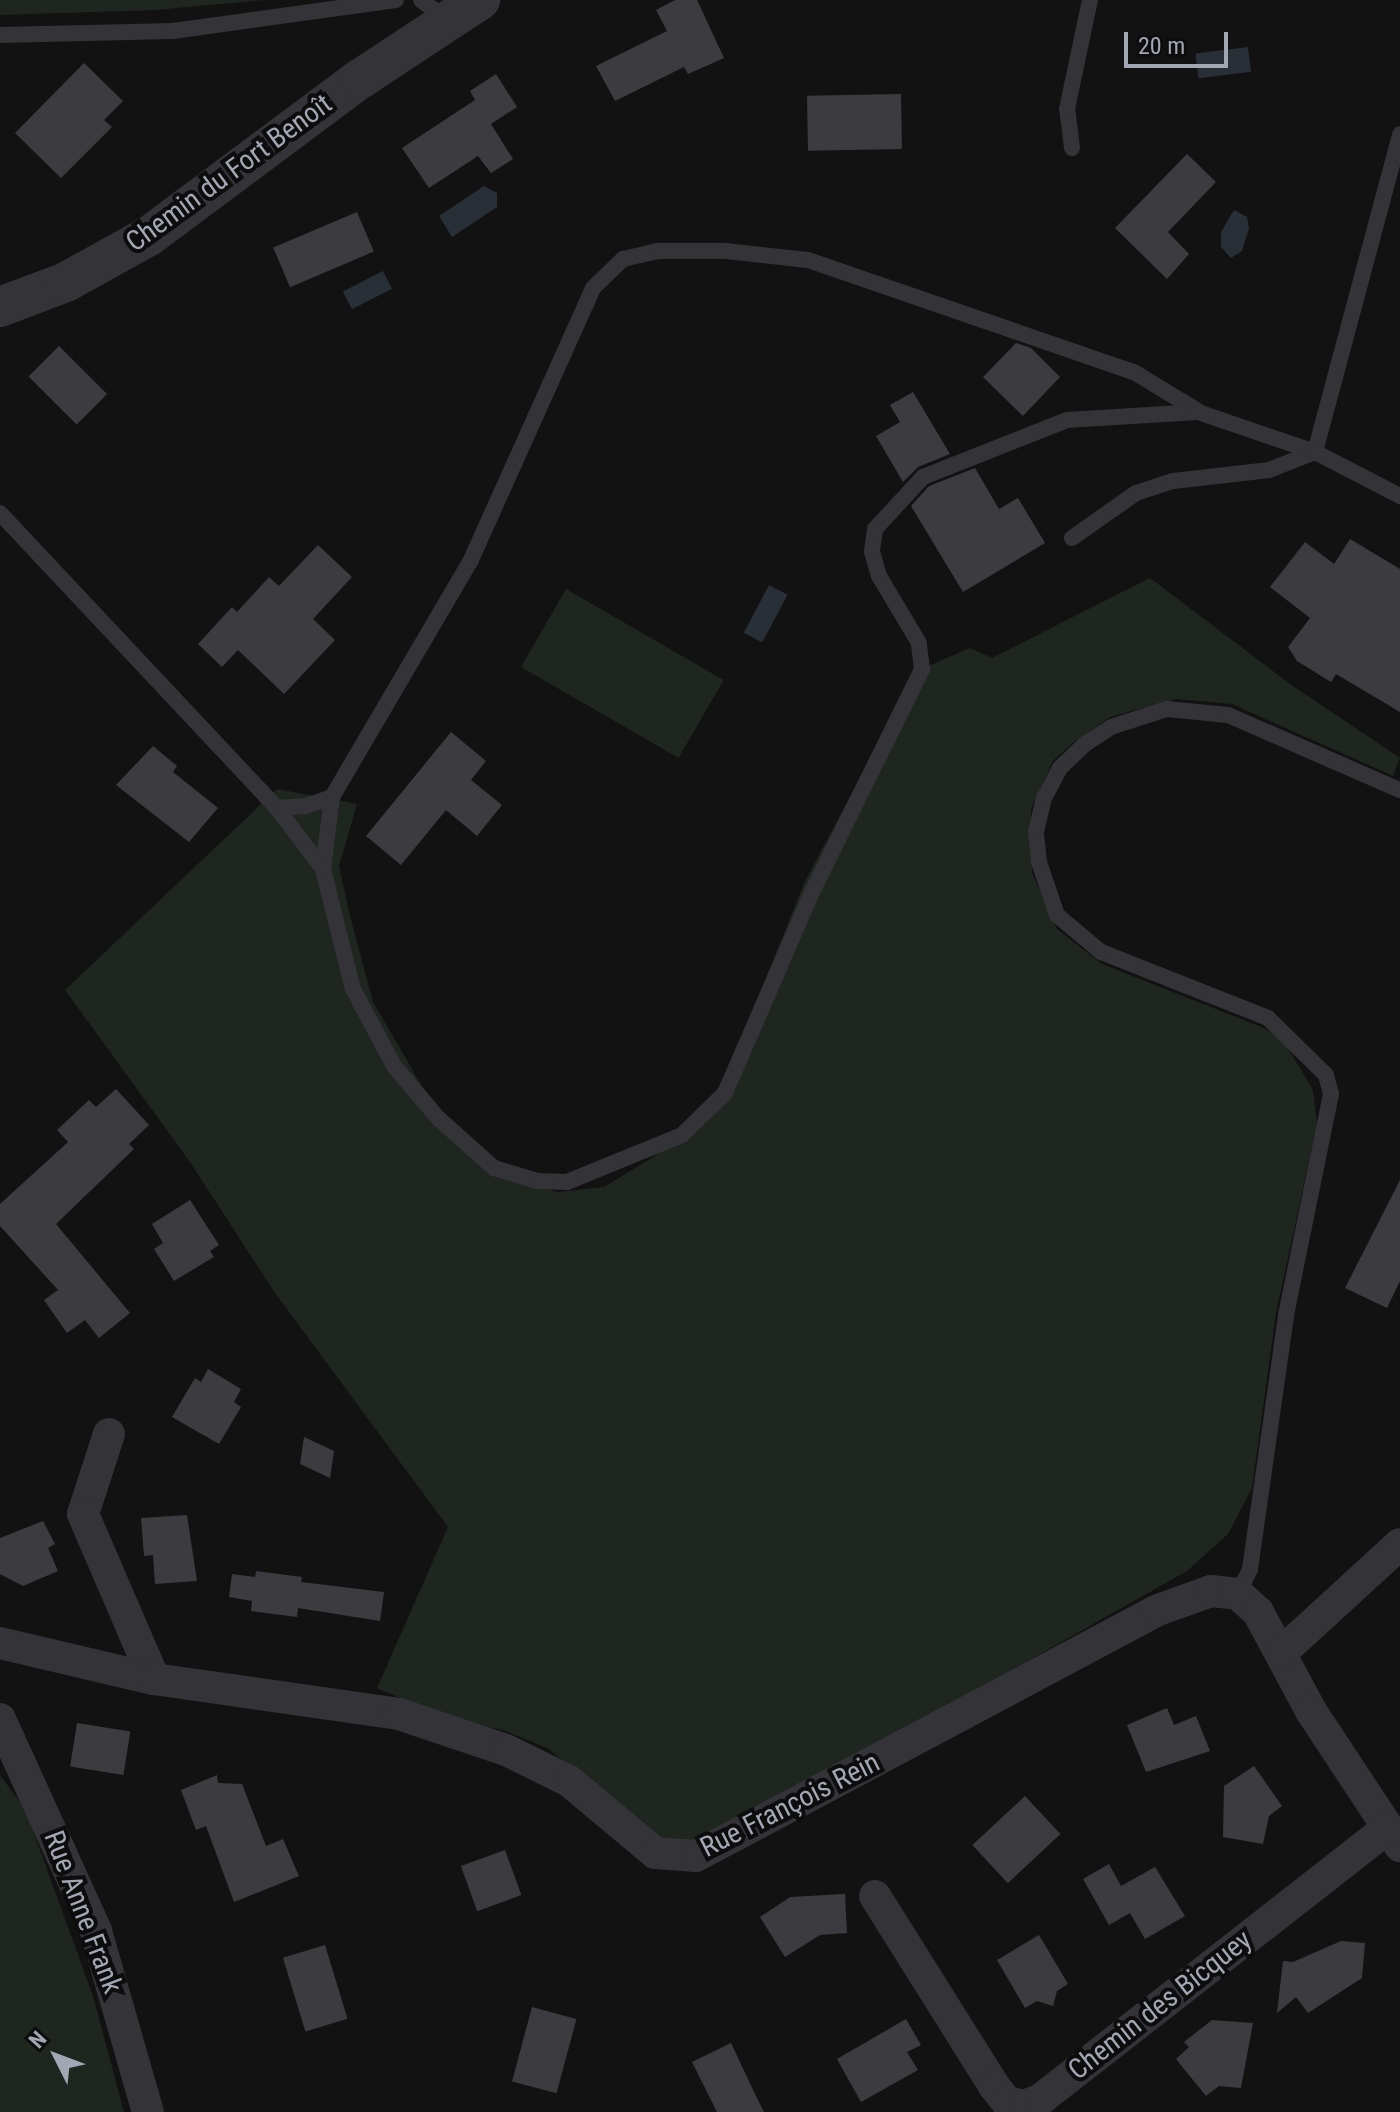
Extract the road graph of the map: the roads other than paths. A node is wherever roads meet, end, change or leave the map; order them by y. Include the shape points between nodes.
1 (396, 0) edge
2 (1090, 0) edge
3 (449, 6) edge
4 (0, 35) edge
5 (1400, 134) edge
6 (1072, 148) dead end
7 (0, 307) edge
8 (1198, 412) junction
9 (1315, 452) junction
10 (1400, 496) edge
11 (0, 513) edge
12 (1072, 538) dead end
13 (1400, 790) edge
14 (332, 797) junction
15 (277, 808) junction
16 (323, 869) junction
17 (109, 1434) dead end
18 (1400, 1544) edge
19 (1238, 1594) junction
20 (0, 1643) edge
21 (1281, 1653) junction
22 (154, 1679) junction
23 (0, 1719) edge
24 (1394, 1837) edge
25 (875, 1896) dead end
26 (148, 2112) edge

1 - 4 lane via 160,32
2 - 6 lane via 1067,109
3 - 7 street, Chemin du Fort Benoît via 149,236 66,282
5 - 9 lane
8 - 9 lane
8 - 14 lane via 1134,372 808,260 726,251 657,251 623,259 593,288 470,562
8 - 16 lane via 1067,420 1014,439 923,477 875,529 872,551 879,576 919,643 922,669 812,892 725,1093 682,1135 567,1182 537,1181 494,1168 438,1118 394,1066 353,989
9 - 10 lane
9 - 12 lane via 1269,470 1173,481 1136,493
11 - 15 lane
13 - 19 lane via 1228,715 1167,709 1111,727 1085,744 1060,768 1044,798 1036,832 1039,862 1057,915 1101,952 1268,1018 1326,1075 1331,1094 1286,1315 1250,1569
14 - 15 lane
14 - 16 lane
15 - 16 lane
17 - 22 street via 83,1514
18 - 21 street
19 - 21 street, Chemin des Bicquey via 1258,1612
19 - 22 street, Rue François Rein via 1211,1591 1158,1610 696,1856 655,1853 569,1781 506,1750 399,1714
20 - 22 street, Rue François Rein
21 - 24 street, Chemin des Bicquey
23 - 26 street, Rue Anne Frank via 96,1931
24 - 25 street, Chemin des Bicquey via 1041,2099 1024,2106 1007,2102 994,2086

